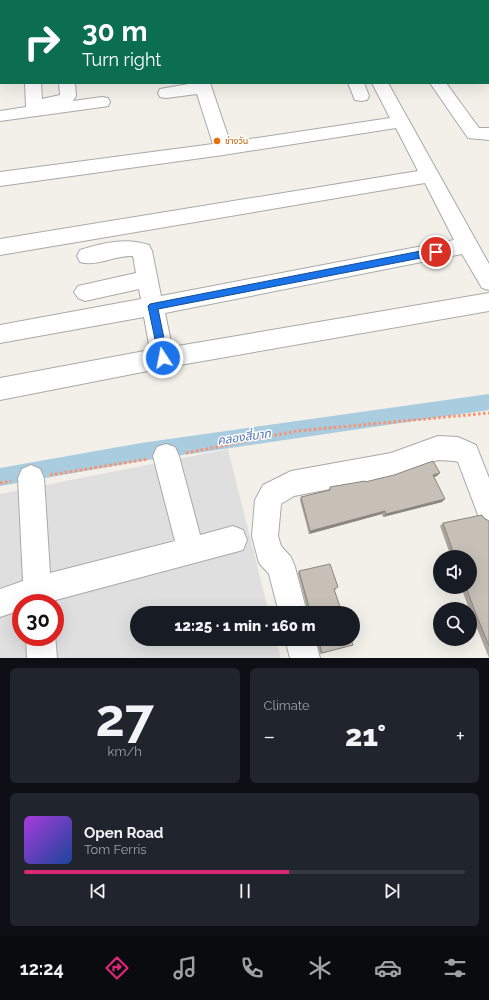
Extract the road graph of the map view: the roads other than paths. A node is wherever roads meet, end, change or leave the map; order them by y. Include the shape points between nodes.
1 (33, 84) edge
2 (67, 84) edge
3 (380, 84) edge
4 (439, 84) edge
5 (203, 85) edge
6 (166, 93) dead end
7 (102, 102) dead end
8 (34, 108) junction
9 (0, 116) edge
10 (399, 122) junction
11 (489, 134) edge
12 (223, 149) junction
13 (430, 176) junction
14 (0, 179) edge
15 (467, 246) junction
16 (0, 247) edge
17 (87, 256) dead end
18 (148, 279) junction
19 (489, 282) edge
20 (85, 292) dead end
21 (489, 302) edge
22 (153, 306) junction
23 (0, 334) edge
24 (163, 358) junction
25 (0, 389) edge
26 (166, 456) road end
27 (31, 478) road end
28 (489, 511) edge
29 (233, 540) dead end
30 (191, 550) junction
31 (37, 594) edge
32 (47, 594) edge
33 (12, 601) edge
34 (0, 603) edge
35 (291, 606) edge
36 (41, 646) edge
37 (302, 646) edge
38 (42, 658) edge
39 (305, 658) edge

1 - 8 street
2 - 8 street via 68,96 63,101
3 - 10 street
4 - 11 street via 474,134
5 - 6 street
5 - 12 street
7 - 8 street
8 - 9 street
10 - 12 street
10 - 13 street
12 - 14 street
13 - 15 street
13 - 16 street
15 - 19 street
15 - 22 street
17 - 18 street via 138,248 142,251
18 - 20 street
18 - 22 street
21 - 24 street
22 - 23 street
22 - 24 street
24 - 25 street
26 - 30 street
27 - 31 street
28 - 35 street via 471,462 467,454 458,449 438,448 391,465 281,488 268,500 265,536 269,553 281,567
29 - 30 street
30 - 32 street
33 - 34 street
36 - 38 street
37 - 39 street

